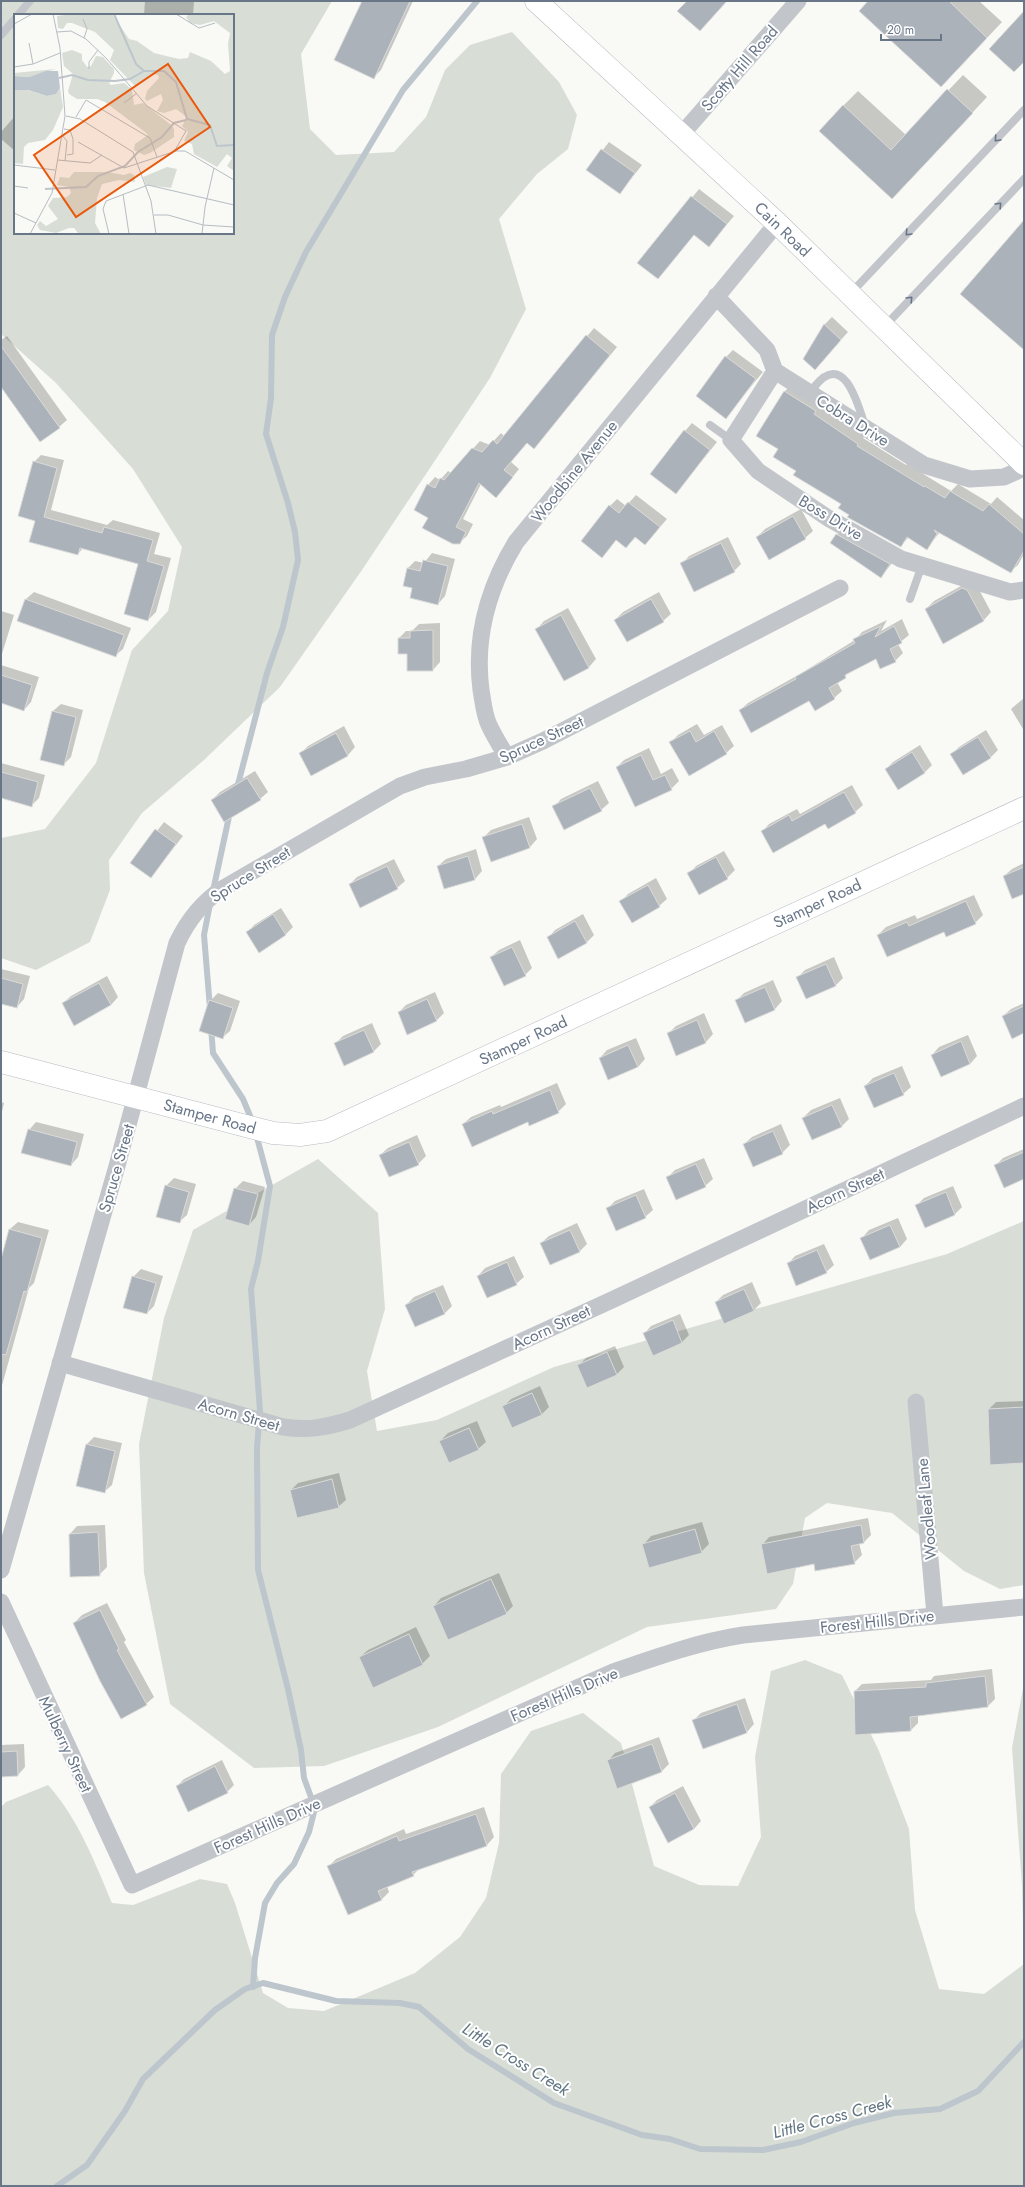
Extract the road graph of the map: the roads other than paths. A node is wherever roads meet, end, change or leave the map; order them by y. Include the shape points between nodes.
1 (30, 1) edge
2 (536, 1) edge
3 (798, 1) edge
4 (19, 14) edge
5 (14, 20) edge
6 (1, 35) edge
7 (1024, 110) edge
8 (680, 134) junction
9 (1024, 179) edge
10 (777, 223) junction
11 (850, 294) junction
12 (716, 296) junction
13 (883, 328) junction
14 (775, 371) junction
15 (815, 396) junction
16 (710, 425) dead end
17 (866, 429) junction
18 (731, 440) junction
19 (1024, 464) edge
20 (1024, 468) edge
21 (922, 565) junction
22 (840, 588) dead end
23 (1024, 590) edge
24 (910, 599) dead end
25 (507, 757) junction
26 (1024, 808) edge
27 (1, 1062) edge
28 (135, 1097) junction
29 (1024, 1106) edge
30 (60, 1362) junction
31 (916, 1402) dead end
32 (1, 1570) edge
33 (1, 1602) edge
34 (1024, 1607) edge
35 (935, 1615) junction
36 (132, 1885) joint

1 - 4 lane
2 - 8 street, Cain Road
3 - 8 street, Scotty Hill Road
5 - 6 lane
7 -> 11 lane
8 - 10 street, Cain Road
13 -> 9 lane
10 - 11 street, Cain Road
10 - 12 street, Woodbine Avenue
11 - 13 street, Cain Road
12 - 14 street via 767,350
12 - 25 street, Woodbine Avenue via 516,542 502,565 491,590 484,617 479,644 479,671 488,724
13 - 19 street, Cain Road
14 - 15 street, Cobra Drive
14 - 18 street
15 - 17 street, Cobra Drive
15 - 17 lane via 815,386 821,378 830,373 838,375 852,388
16 - 18 lane
17 - 20 street, Cobra Drive via 924,465 970,479 1004,477
18 - 21 street, Boss Drive via 758,471 828,518 901,558
21 - 23 street, Boss Drive via 1010,592
21 - 24 lane
22 - 25 street, Spruce Street via 543,741
25 - 28 street, Spruce Street via 425,777 400,786 222,889 201,906 184,927 177,943
26 - 28 street, Stamper Road via 327,1130 300,1135 273,1133
27 - 28 street, Stamper Road
28 - 30 street, Spruce Street
29 - 30 street, Acorn Street via 614,1299 350,1420 324,1428 283,1427
30 - 32 street, Spruce Street
31 - 35 street, Woodleaf Lane
33 - 36 street, Mulberry Street
34 - 35 street, Forest Hills Drive
35 - 36 street, Forest Hills Drive via 743,1635 716,1639 677,1650 613,1672

